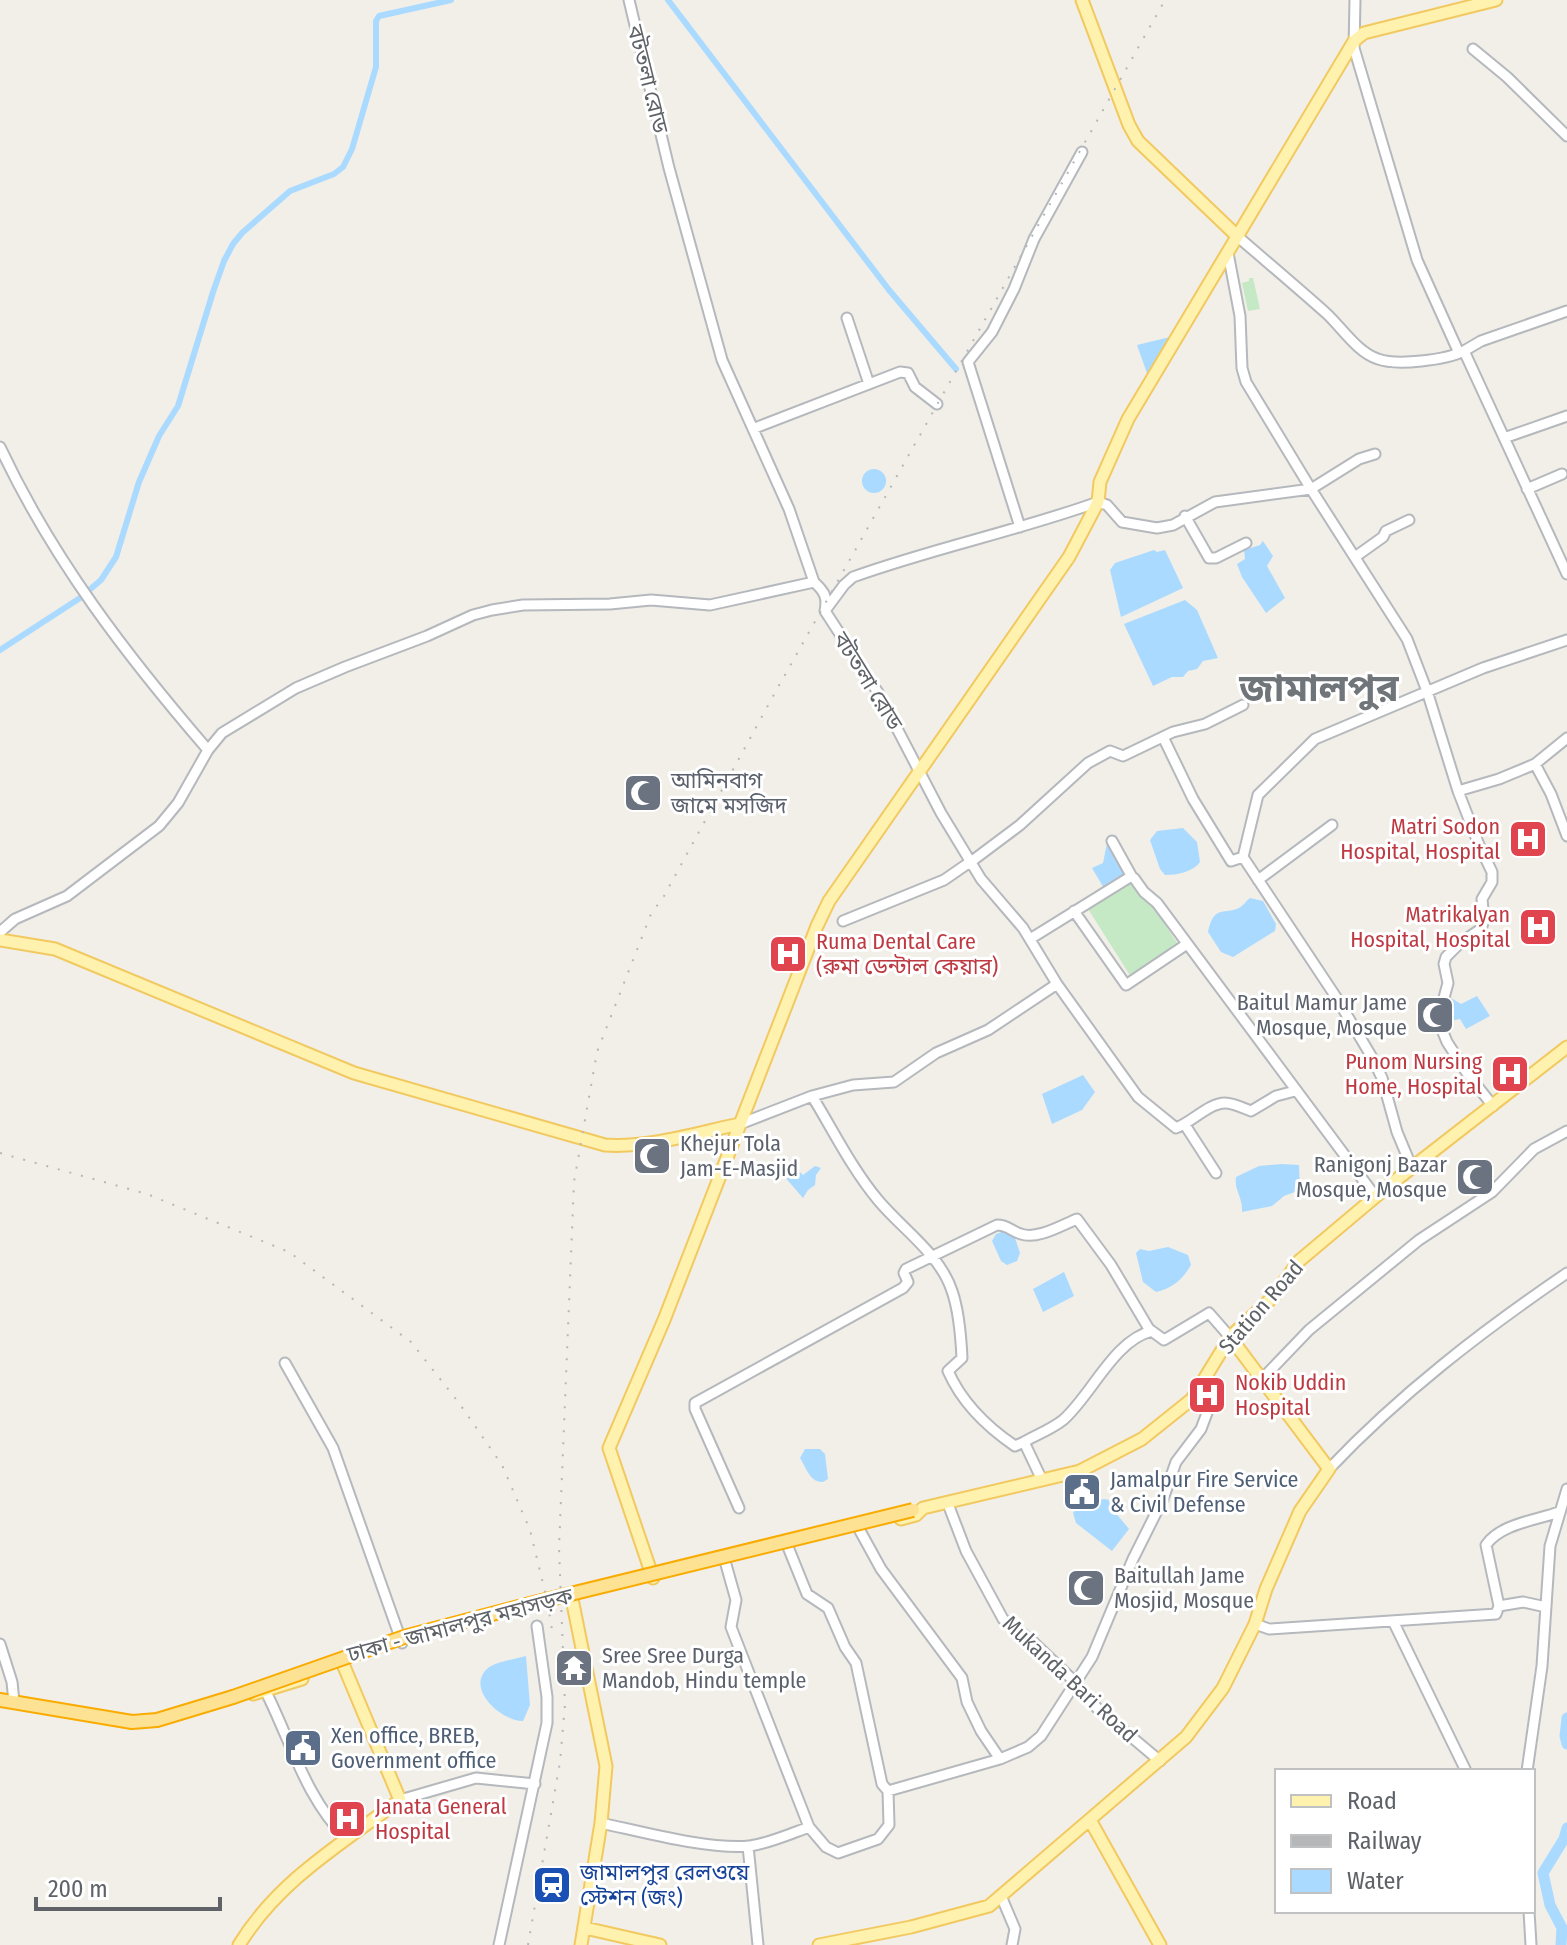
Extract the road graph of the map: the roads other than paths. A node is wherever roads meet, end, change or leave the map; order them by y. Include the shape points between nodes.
1 (629, 0) edge
2 (1082, 0) edge
3 (1355, 0) edge
4 (1496, 0) edge
5 (1464, 5) edge
6 (1354, 41) junction
7 (1473, 49) dead end
8 (1567, 136) edge
9 (1082, 152) dead end
10 (1237, 236) junction
11 (1228, 253) junction
12 (1567, 311) edge
13 (847, 318) dead end
14 (1461, 352) junction
15 (869, 384) junction
16 (937, 404) dead end
17 (1567, 416) edge
18 (755, 428) junction
19 (1504, 438) junction
20 (0, 447) edge
21 (1375, 454) dead end
22 (1562, 474) dead end
23 (1311, 489) junction
24 (1527, 489) junction
25 (1098, 502) junction
26 (1185, 516) junction
27 (1409, 520) dead end
28 (1020, 527) junction
29 (1246, 543) dead end
30 (1355, 557) junction
31 (1567, 574) edge
32 (814, 582) junction
33 (825, 611) junction
34 (1567, 640) edge
35 (1427, 691) junction
36 (1243, 705) dead end
37 (1163, 737) junction
38 (1567, 738) edge
39 (208, 750) junction
40 (1535, 764) junction
41 (919, 770) junction
42 (1458, 791) junction
43 (1332, 825) dead end
44 (1567, 836) edge
45 (1112, 841) dead end
46 (1243, 857) junction
47 (971, 862) junction
48 (1132, 877) junction
49 (1258, 880) junction
50 (1074, 911) junction
51 (843, 921) dead end
52 (0, 932) edge
53 (1030, 939) junction
54 (0, 940) edge
55 (1187, 944) junction
56 (1057, 984) junction
57 (1567, 1047) edge
58 (1295, 1091) junction
59 (812, 1096) junction
60 (1493, 1106) junction
61 (740, 1124) junction
62 (1185, 1125) junction
63 (1567, 1131) edge
64 (1412, 1168) junction
65 (1216, 1173) dead end
66 (1375, 1196) junction
67 (930, 1256) junction
68 (1567, 1273) edge
69 (1152, 1331) junction
70 (1230, 1337) junction
71 (285, 1363) dead end
72 (1262, 1379) junction
73 (1201, 1384) junction
74 (1024, 1442) junction
75 (1329, 1469) junction
76 (1042, 1480) junction
77 (1567, 1489) edge
78 (948, 1504) junction
79 (739, 1508) dead end
80 (918, 1509) junction
81 (1559, 1512) junction
82 (859, 1529) junction
83 (788, 1547) junction
84 (725, 1561) junction
85 (653, 1578) junction
86 (572, 1599) junction
87 (1499, 1606) junction
88 (1546, 1607) junction
89 (1393, 1621) junction
90 (1255, 1624) junction
91 (537, 1626) dead end
92 (402, 1643) junction
93 (0, 1644) edge
94 (343, 1664) junction
95 (1076, 1683) junction
96 (266, 1692) junction
97 (233, 1697) junction
98 (0, 1700) edge
99 (14, 1702) junction
100 (1000, 1759) junction
101 (1160, 1761) junction
102 (1465, 1769) edge
103 (1527, 1769) edge
104 (535, 1784) junction
105 (888, 1791) junction
106 (400, 1800) junction
107 (1090, 1820) junction
108 (601, 1823) junction
109 (809, 1827) junction
110 (347, 1839) junction
111 (748, 1846) junction
112 (1001, 1896) junction
113 (1529, 1913) edge
114 (585, 1928) junction
115 (239, 1945) edge
116 (499, 1945) edge
117 (581, 1945) edge
118 (660, 1945) edge
119 (758, 1945) edge
120 (819, 1945) edge
121 (1012, 1945) edge
122 (1160, 1945) edge
123 (1531, 1945) edge

1 - 18 street, বটতলা রোড via 722,360
2 - 10 main road via 1138,141
3 - 6 street
4 - 5 main road
5 - 6 main road via 1364,33
6 - 10 main road
6 - 14 street via 1417,260
7 - 8 street
9 - 28 street via 1034,239 992,332 968,362
10 - 11 main road
10 - 14 street via 1379,360 1404,362
11 - 23 street via 1246,382
11 - 25 main road via 1128,419 1100,482
12 - 14 street
13 - 15 street
14 - 19 street
15 - 16 street via 908,373 915,387
15 - 18 street
17 - 19 street
18 - 32 street, বটতলা রোড
19 - 24 street
20 - 39 street via 54,549 119,644
21 - 23 street
22 - 24 street
23 - 26 street via 1215,502
23 - 30 street
24 - 31 street
25 - 26 street via 1134,525 1157,528
25 - 28 street
25 - 41 main road via 1069,557
26 - 29 street via 1209,558
27 - 30 street
28 - 33 street via 853,577
30 - 35 street via 1407,639
32 - 33 street, বটতলা রোড via 823,590
32 - 39 street via 710,605 651,600 523,605 473,615 296,688 222,733
33 - 41 street, বটতলা রোড via 879,694
34 - 35 street
35 - 42 street
35 - 46 street via 1307,746 1258,795
36 - 37 street
37 - 46 street via 1231,861
37 - 47 street via 1123,756 1110,751 1088,763
38 - 40 street
39 - 52 street via 178,803 142,841 67,896 15,919
40 - 42 street
40 - 44 street
41 - 47 street, বটতলা রোড
41 - 61 main road via 829,901
42 - 60 street via 1492,882 1482,899 1481,929 1446,957 1448,983 1438,1020 1447,1042
43 - 49 street
45 - 48 street
46 - 49 street
47 - 51 street via 944,880
47 - 53 street, বটতলা রোড
48 - 50 street
48 - 55 street
49 - 64 street via 1373,1059
50 - 53 street
50 - 55 street via 1126,985
53 - 56 street, বটতলা রোড
54 - 61 main road via 55,949 354,1073 552,1131 621,1146
55 - 58 street
56 - 59 street via 894,1082
56 - 62 street, বটতলা রোড via 1138,1097 1176,1128
57 - 60 main road, Station Road
58 - 62 street via 1251,1111 1215,1105
58 - 66 street
59 - 61 street
59 - 67 street via 870,1189
60 - 64 main road, Station Road
61 - 85 main road via 609,1448
62 - 65 street
63 - 72 street via 1534,1149 1492,1192 1419,1240 1309,1330
64 - 66 main road, Station Road
66 - 70 main road, Station Road via 1299,1261 1273,1297
67 - 69 street via 997,1225 1032,1236 1077,1219
67 - 74 street via 953,1292 962,1358 948,1371 955,1387 994,1431 1015,1446
67 - 79 street via 906,1269 908,1282 903,1288 695,1403
68 - 75 street via 1463,1348 1370,1425
69 - 70 street via 1164,1340 1209,1313
69 - 74 street via 1108,1365 1062,1421
70 - 72 main road
70 - 73 main road, Station Road
71 - 92 street via 333,1448
72 - 75 main road
73 - 76 main road, Station Road via 1192,1399 1142,1439 1080,1471
73 - 95 street via 1207,1413 1201,1429 1176,1462 1103,1635
74 - 76 street
75 - 90 main road via 1300,1511
76 - 78 main road, Station Road
77 - 81 street
78 - 80 main road, Station Road
78 - 95 street, Mukanda Bari Road via 966,1551 1003,1619
80 - 82 main road, Station Road via 916,1515
80 - 97 highway, ঢাকা - জামালপুর মহাসড়ক, bridge via 404,1637
81 - 87 street via 1489,1540
81 - 88 street via 1550,1546
82 - 83 main road, Station Road
82 - 100 street via 881,1569 962,1678 967,1702
83 - 84 main road, Station Road
83 - 105 street via 807,1594 828,1608 856,1663 880,1777
84 - 85 main road, Station Road
84 - 109 street via 736,1600 731,1627
85 - 86 main road, Station Road
86 - 92 main road, Station Road
86 - 108 main road via 606,1766
87 - 88 street via 1523,1602
87 - 89 street via 1496,1614
88 - 103 street
89 - 90 street via 1269,1629
89 - 102 street
90 - 101 main road via 1223,1688 1186,1737
91 - 104 street via 547,1723
92 - 94 main road, Station Road
93 - 99 street
94 - 96 main road, Station Road
94 - 106 main road
95 - 100 street via 1041,1736
95 - 101 street, Mukanda Bari Road via 1097,1708
96 - 97 main road, Station Road
96 - 110 street via 302,1776
97 - 99 highway, ঢাকা - জামালপুর মহাসড়ক via 157,1720 132,1722
98 - 99 highway, ঢাকা - জামালপুর মহাসড়ক
100 - 105 street
101 - 107 main road
104 - 106 street via 476,1778
104 - 116 street
105 - 109 street via 889,1825 878,1839 838,1853
106 - 110 main road
107 - 112 main road
107 - 122 main road
108 - 111 street via 701,1843
108 - 114 main road
109 - 111 street
110 - 115 main road via 281,1891
111 - 119 street
112 - 120 main road via 989,1906 911,1927
112 - 121 street via 1015,1929
113 - 123 street
114 - 117 main road
114 - 118 main road

